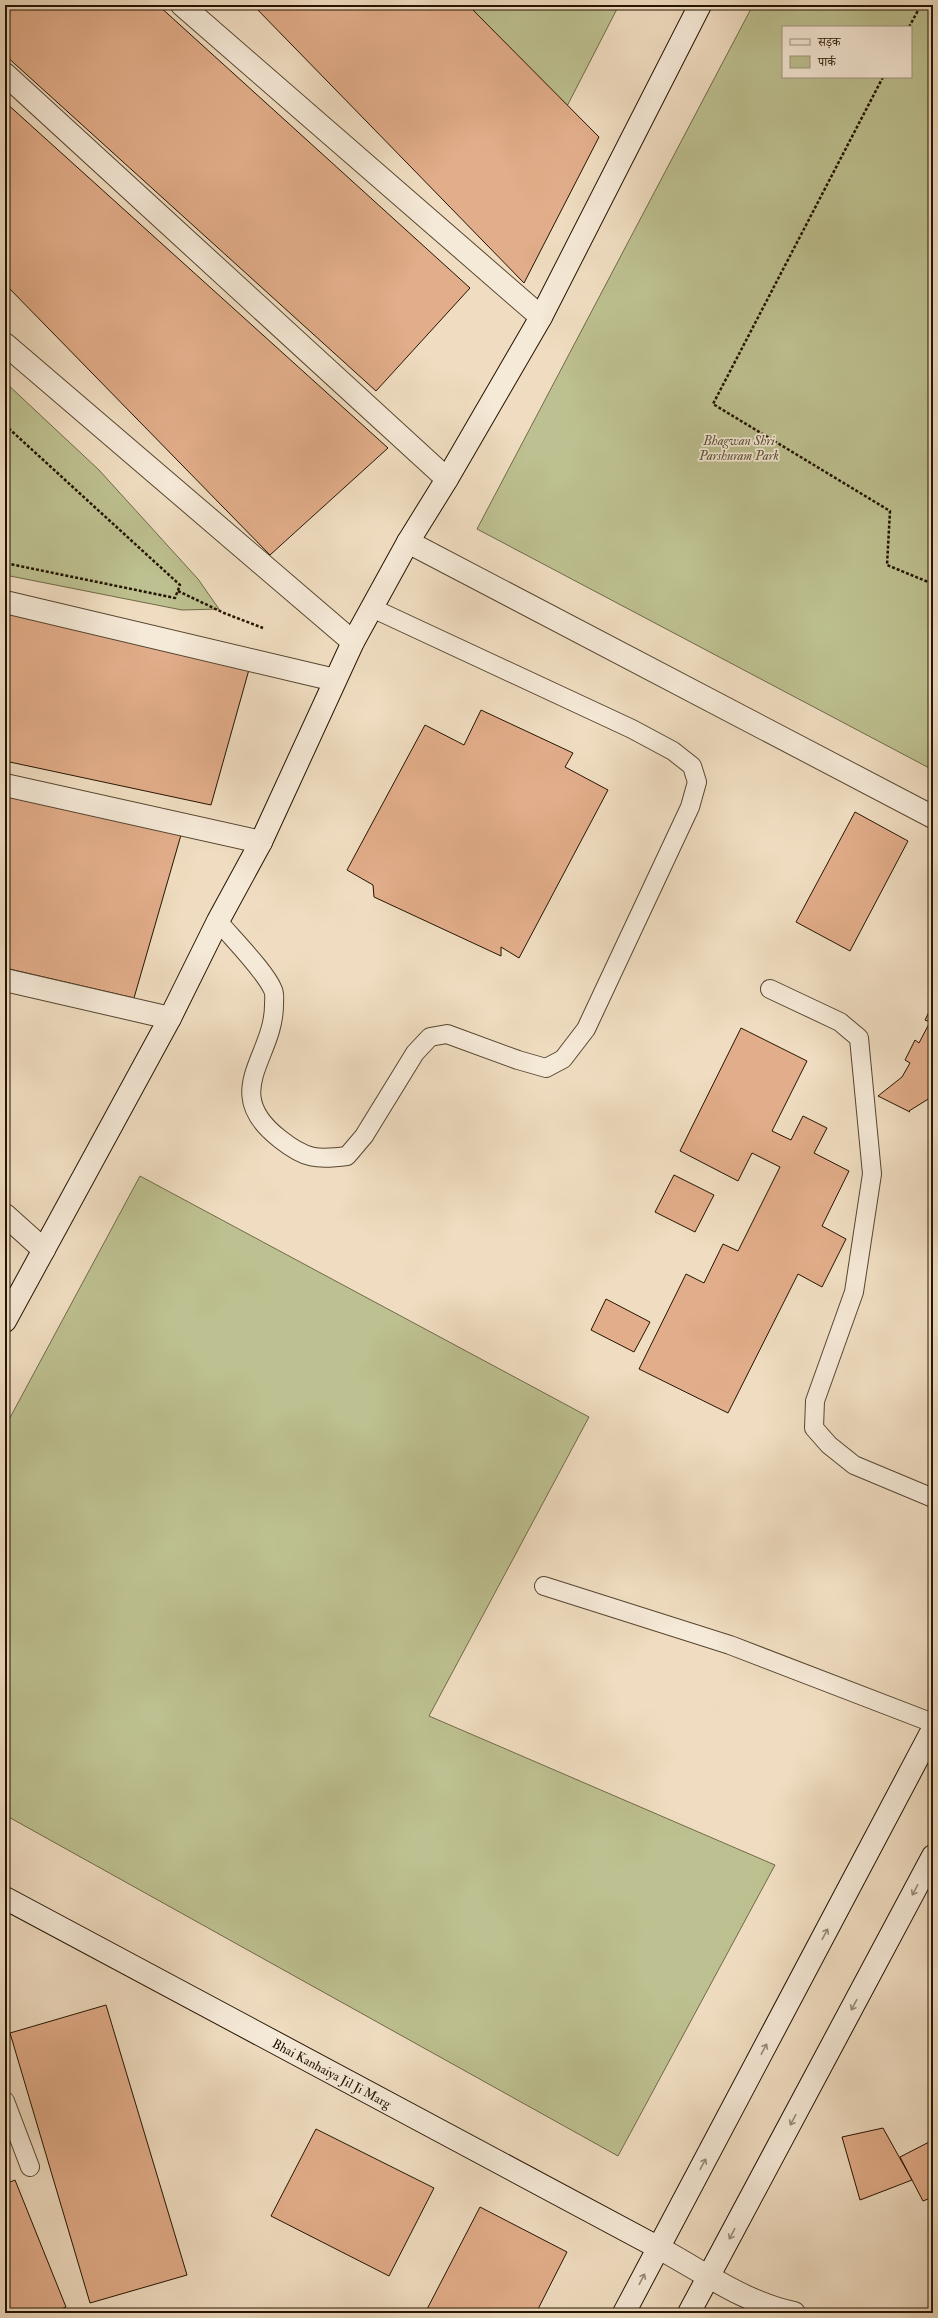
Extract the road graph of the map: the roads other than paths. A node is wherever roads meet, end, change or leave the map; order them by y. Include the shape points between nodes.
1 (182, 5) edge
2 (700, 5) edge
3 (5, 74) edge
4 (541, 316) junction
5 (5, 344) edge
6 (447, 479) junction
7 (408, 542) junction
8 (5, 602) edge
9 (372, 608) junction
10 (353, 642) junction
11 (335, 680) junction
12 (5, 785) edge
13 (933, 817) edge
14 (261, 842) junction
15 (218, 922) junction
16 (5, 980) edge
17 (770, 989) dead end
18 (170, 1018) junction
19 (5, 1215) edge
20 (44, 1250) junction
21 (5, 1321) edge
22 (933, 1498) edge
23 (544, 1586) dead end
24 (933, 1723) edge
25 (933, 1729) edge
26 (933, 1856) edge
27 (5, 1898) edge
28 (5, 2102) edge
29 (30, 2167) dead end
30 (659, 2248) junction
31 (710, 2276) junction
32 (754, 2307) edge
33 (624, 2313) edge
34 (689, 2313) edge
35 (794, 2313) edge

1 - 4 street
2 - 4 street
3 - 6 street
4 - 6 street
5 - 10 street
6 - 7 street
7 - 9 street
7 - 13 street
8 - 11 street
9 - 10 street
9 - 15 lane via 632,728 673,751 692,766 698,782 690,807 586,1028 563,1059 546,1068 447,1034 430,1037 415,1053 364,1136 347,1156 322,1160 296,1151 266,1128 253,1108 252,1079 274,1014 274,990
10 - 11 street
11 - 14 street
12 - 14 street
14 - 15 street
15 - 18 street
16 - 18 street
17 - 22 lane via 840,1022 860,1038 872,1174 854,1292 815,1401 814,1428 829,1445 854,1465
18 - 20 street
19 - 20 street
20 - 21 street
23 - 24 lane via 730,1645
30 -> 25 street
26 -> 31 street
27 - 30 street, Bhai Kanhaiya Jil Ji Marg
28 - 29 lane
30 - 31 street, Bhai Kanhaiya Jil Ji Marg
33 -> 30 street
31 - 32 street, Bhai Kanhaiya Jil Ji Marg
31 - 34 street
32 - 35 street, Bhai Kanhaiya Jil Ji Marg

